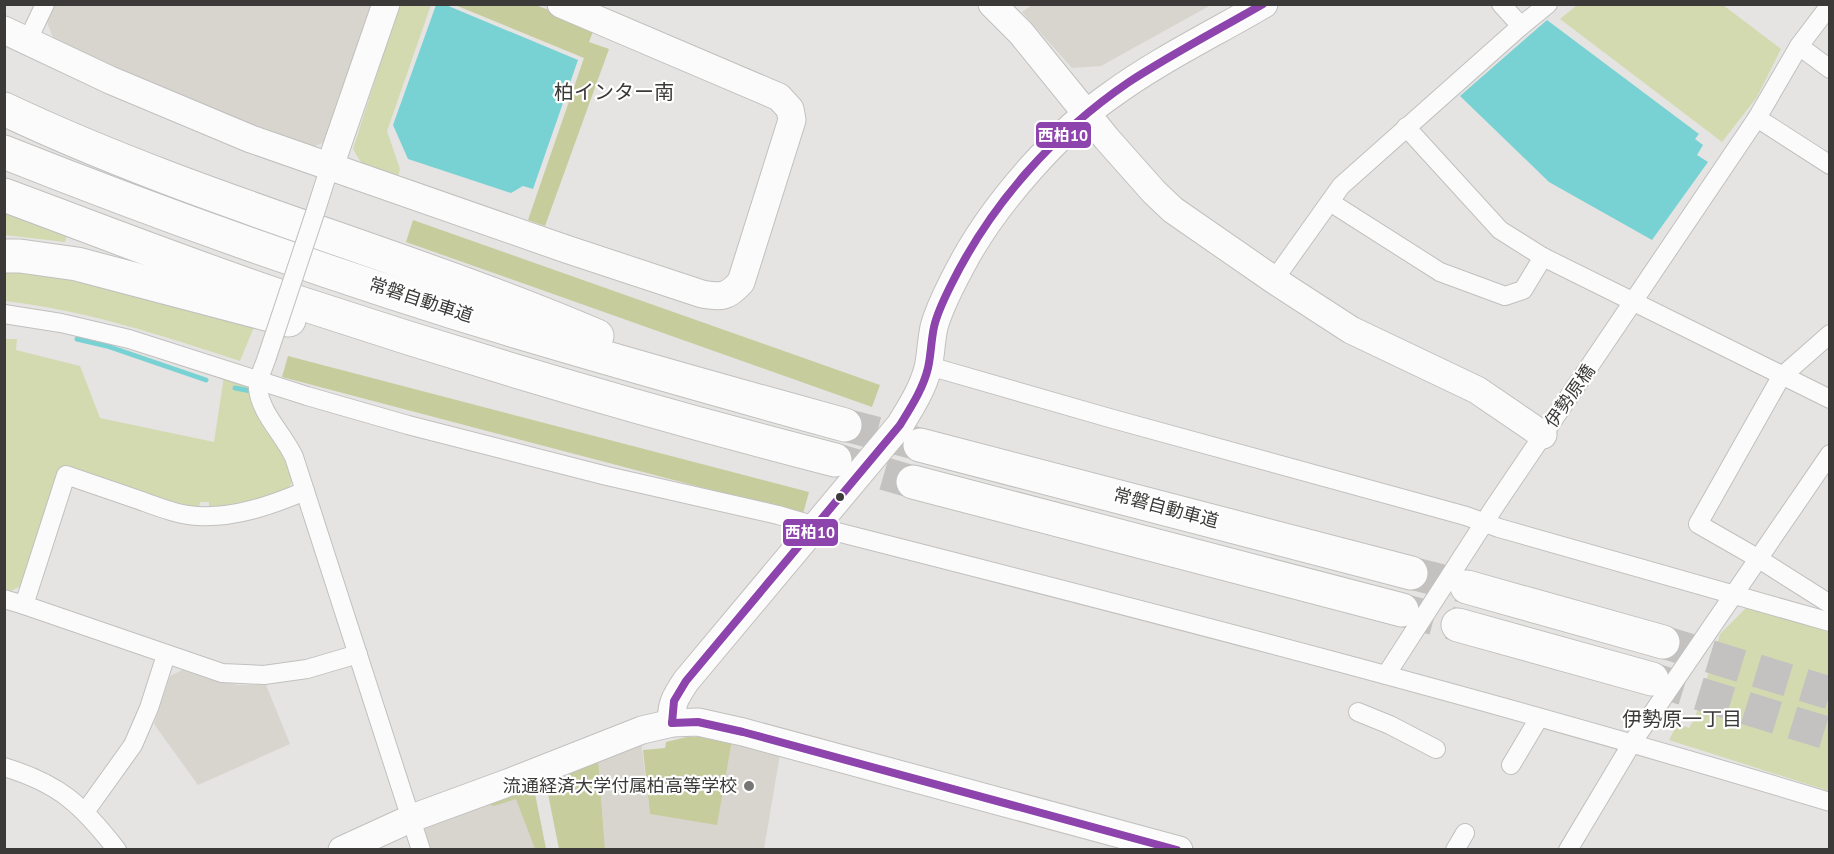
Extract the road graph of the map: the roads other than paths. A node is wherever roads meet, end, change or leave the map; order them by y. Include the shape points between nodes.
1 (45, 4) edge
2 (386, 4) edge
3 (992, 4) edge
4 (1264, 4) edge
5 (1501, 4) edge
6 (1548, 4) edge
7 (1830, 5) edge
8 (572, 7) edge
9 (1521, 26) junction
10 (16, 36) edge
11 (1799, 46) junction
12 (1830, 69) edge
13 (4, 109) edge
14 (1087, 115) junction
15 (1757, 118) junction
16 (1406, 127) junction
17 (4, 152) edge
18 (1830, 165) edge
19 (330, 166) junction
20 (4, 195) edge
21 (1330, 202) junction
22 (4, 256) edge
23 (1544, 257) junction
24 (1274, 280) junction
25 (1633, 302) junction
26 (4, 314) edge
27 (1830, 334) edge
28 (929, 366) junction
29 (1781, 376) junction
30 (259, 380) junction
31 (562, 386) junction
32 (728, 393) junction
33 (1830, 399) edge
34 (845, 425) tunnel mouth
35 (1543, 435) junction
36 (920, 445) tunnel mouth
37 (1830, 454) edge
38 (835, 460) tunnel mouth
39 (913, 482) tunnel mouth
40 (305, 491) junction
41 (1484, 523) junction
42 (815, 527) junction
43 (1759, 559) junction
44 (1412, 573) tunnel mouth
45 (1467, 587) tunnel mouth
46 (1734, 594) junction
47 (4, 599) edge
48 (24, 605) junction
49 (1402, 610) tunnel mouth
50 (1829, 613) edge
51 (1458, 625) tunnel mouth
52 (1663, 642) tunnel mouth
53 (358, 654) junction
54 (166, 655) junction
55 (1386, 675) junction
56 (1652, 679) tunnel mouth
57 (1358, 712) dead end
58 (1539, 718) junction
59 (672, 723) junction
60 (1632, 743) junction
61 (1436, 748) dead end
62 (1511, 765) dead end
63 (4, 767) edge
64 (1830, 802) edge
65 (85, 812) junction
66 (412, 818) junction
67 (1465, 833) dead end
68 (1114, 841) edge
69 (117, 849) edge
70 (342, 849) edge
71 (421, 849) edge
72 (1179, 849) edge
73 (1455, 849) edge
74 (1568, 849) edge

1 - 10 street
2 - 19 street
3 - 14 street via 1021,33
4 - 14 street via 1141,75
5 - 9 street
6 - 9 street
7 - 11 street, 伊勢原橋
8 - 19 street via 779,97 790,109 792,120 741,282 730,294 702,294
9 - 16 street
10 - 19 street via 251,139
11 - 12 street
11 - 15 street, 伊勢原橋
13 - 32 highway via 134,165 520,303
14 - 24 street via 1173,210
14 - 28 street via 1023,178 988,222 966,257 934,326
15 - 18 street
15 - 25 street, 伊勢原橋
16 - 21 street via 1341,186
16 - 23 street via 1500,230
17 - 32 highway, 常磐自動車道 via 133,203 327,270
19 - 30 street, bridge
20 - 31 highway via 302,304
21 - 23 street via 1440,272 1505,296 1523,290
21 - 24 street
22 - 31 highway via 77,264
23 - 25 street
24 - 35 street via 1351,330 1477,390
25 - 29 street
25 - 35 street, 伊勢原橋
26 - 30 street via 129,339
27 - 29 street
28 - 41 street
28 - 42 street via 900,425
29 - 33 street
29 - 43 street via 1698,524
30 - 40 street via 263,404 294,457
30 - 42 street via 408,424
31 - 38 highway
32 - 34 highway, 常磐自動車道
35 - 41 street, 伊勢原橋
36 - 44 highway, 常磐自動車道
37 - 43 street
39 - 49 highway
40 - 48 street via 248,510 195,516 66,475
40 - 53 street
41 - 46 street
41 - 55 street, 伊勢原橋
42 - 55 street
42 - 59 street via 686,681 670,711
43 - 46 street
43 - 50 street
45 - 52 highway
46 - 50 street
46 - 60 street
47 - 48 street
48 - 54 street
51 - 56 highway
53 - 54 street via 307,669 264,675 222,673
53 - 66 street
54 - 65 street via 133,745
55 - 58 street
57 - 61 street
58 - 60 street
58 - 62 street
59 - 66 street via 642,730
59 - 68 street via 698,722 743,732
60 - 64 street
60 - 74 street
63 - 65 street via 50,784
65 - 69 street
66 - 70 street
66 - 71 street
67 - 73 street
68 - 72 street

